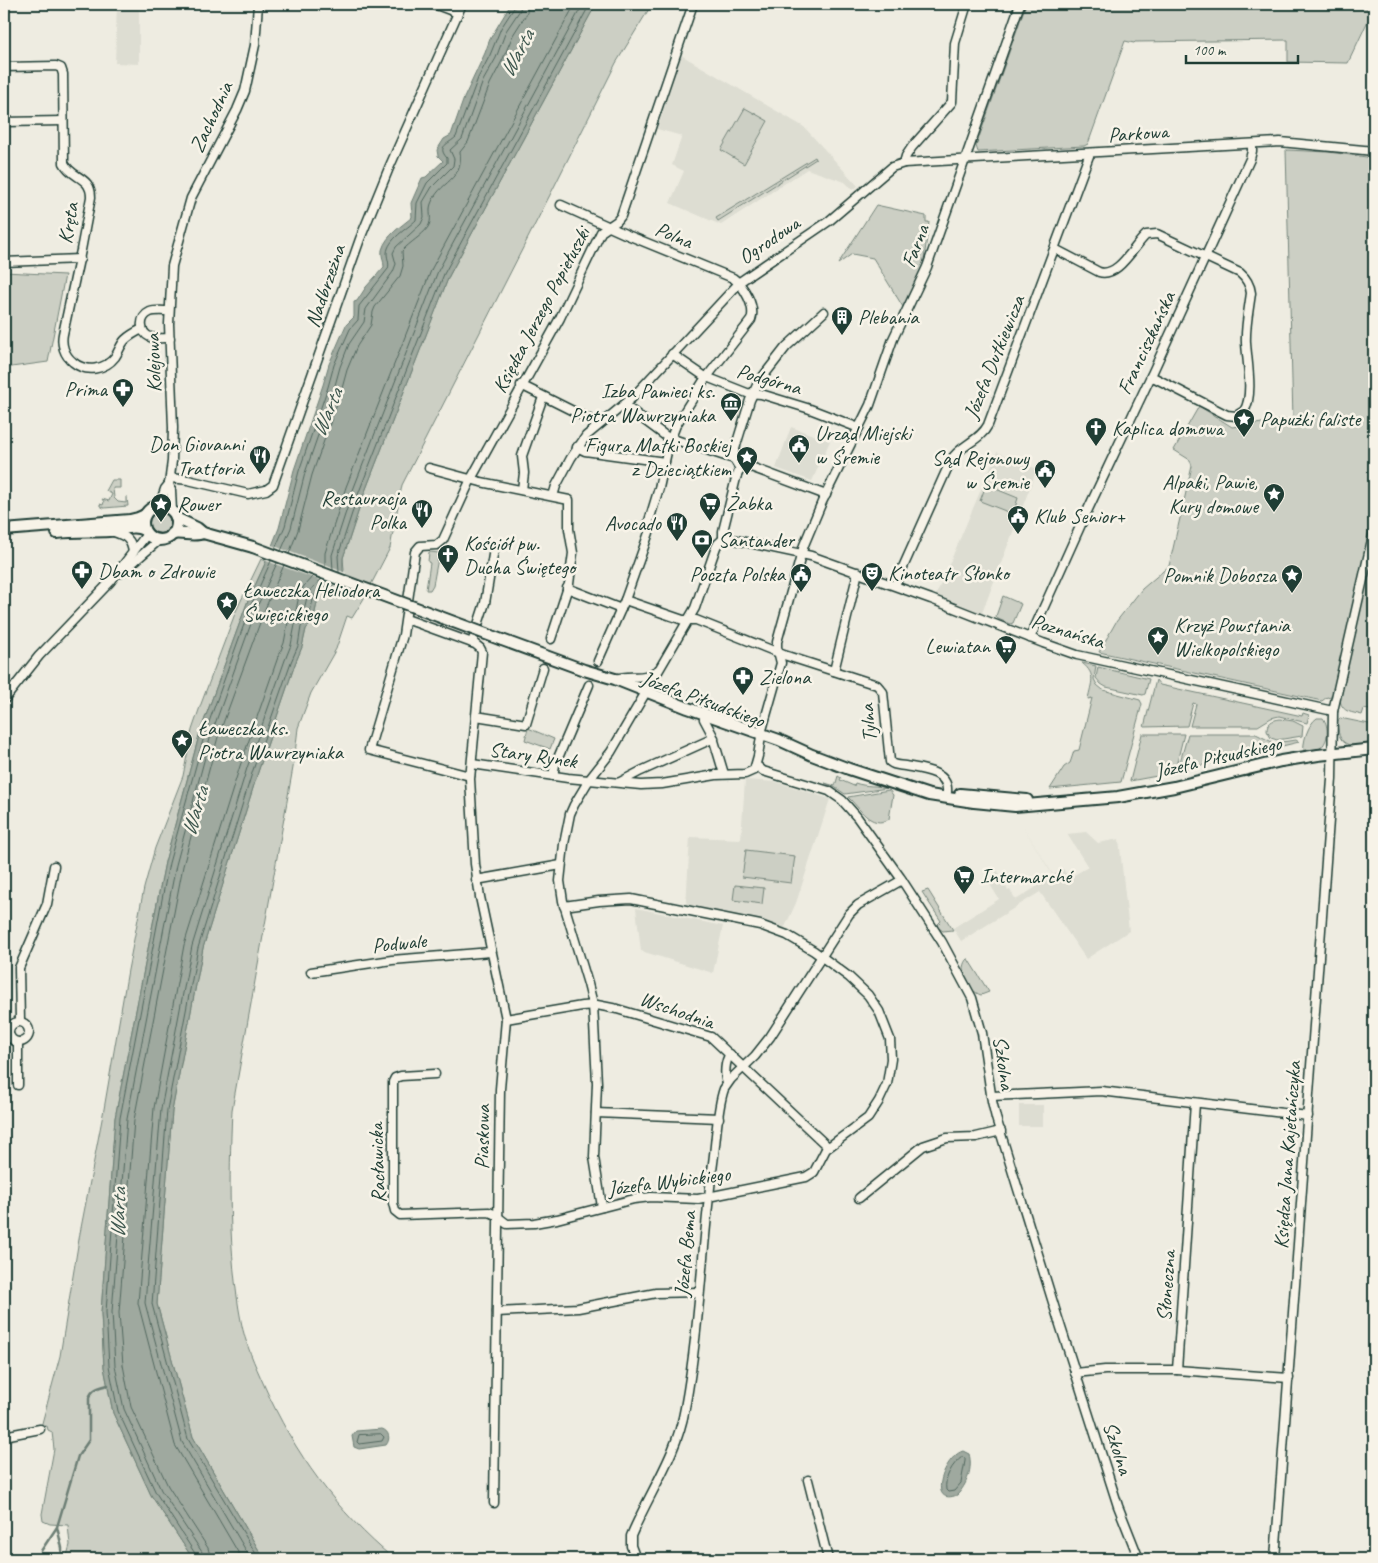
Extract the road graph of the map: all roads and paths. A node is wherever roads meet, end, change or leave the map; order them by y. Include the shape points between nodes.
1 (258, 4) edge
2 (434, 4) edge
3 (462, 4) edge
4 (693, 4) edge
5 (967, 4) edge
6 (1020, 4) edge
7 (458, 12) junction
8 (4, 67) edge
9 (62, 121) junction
10 (4, 122) edge
11 (1252, 144) junction
12 (1374, 151) edge
13 (1090, 153) junction
14 (965, 159) junction
15 (904, 163) junction
16 (561, 205) dead end
17 (609, 226) junction
18 (178, 241) joint
19 (1055, 249) junction
20 (1205, 256) junction
21 (80, 259) junction
22 (4, 262) edge
23 (738, 283) junction
24 (169, 311) junction
25 (824, 312) dead end
26 (142, 329) junction
27 (170, 338) junction
28 (672, 354) junction
29 (1151, 376) junction
30 (707, 377) junction
31 (521, 385) junction
32 (753, 393) junction
33 (543, 397) junction
34 (624, 405) junction
35 (596, 426) junction
36 (859, 428) junction
37 (671, 438) junction
38 (577, 447) junction
39 (734, 459) junction
40 (665, 462) junction
41 (429, 468) dead end
42 (740, 469) junction
43 (471, 479) junction
44 (170, 481) junction
45 (522, 490) junction
46 (826, 495) junction
47 (553, 496) junction
48 (159, 506) junction
49 (145, 514) junction
50 (174, 515) junction
51 (4, 530) edge
52 (113, 531) junction
53 (1374, 531) edge
54 (145, 532) junction
55 (203, 532) junction
56 (172, 534) junction
57 (4, 537) edge
58 (723, 539) junction
59 (160, 540) junction
60 (494, 549) dead end
61 (133, 552) junction
62 (801, 554) junction
63 (858, 572) junction
64 (110, 582) junction
65 (895, 585) junction
66 (568, 588) junction
67 (625, 600) junction
68 (620, 609) junction
69 (406, 619) junction
70 (687, 621) junction
71 (1030, 638) junction
72 (551, 639) dead end
73 (472, 644) junction
74 (779, 653) junction
75 (598, 660) dead end
76 (543, 668) dead end
77 (584, 670) junction
78 (658, 670) junction
79 (834, 671) junction
80 (616, 679) junction
81 (589, 684) dead end
82 (645, 694) junction
83 (4, 700) edge
84 (1333, 711) junction
85 (477, 713) junction
86 (704, 719) junction
87 (760, 737) junction
88 (714, 738) junction
89 (1374, 749) edge
90 (1333, 753) junction
91 (472, 764) junction
92 (756, 765) junction
93 (724, 774) junction
94 (470, 776) junction
95 (553, 776) junction
96 (589, 780) junction
97 (620, 782) junction
98 (892, 782) junction
99 (947, 792) junction
100 (1071, 802) junction
101 (561, 865) junction
102 (54, 866) dead end
103 (476, 880) junction
104 (902, 880) junction
105 (564, 906) junction
106 (491, 952) junction
107 (821, 957) junction
108 (311, 972) dead end
109 (593, 1004) junction
110 (506, 1019) junction
111 (20, 1021) junction
112 (6, 1032) edge
113 (18, 1042) junction
114 (730, 1054) junction
115 (744, 1067) junction
116 (435, 1074) dead end
117 (727, 1083) junction
118 (18, 1085) dead end
119 (991, 1096) junction
120 (1195, 1103) junction
121 (596, 1113) junction
122 (1308, 1116) junction
123 (719, 1118) junction
124 (1001, 1131) junction
125 (828, 1147) junction
126 (708, 1197) junction
127 (860, 1198) dead end
128 (602, 1207) junction
129 (498, 1217) junction
130 (699, 1292) junction
131 (497, 1312) junction
132 (1177, 1370) junction
133 (1075, 1373) junction
134 (1288, 1378) junction
135 (40, 1429) dead end
136 (4, 1436) edge
137 (808, 1480) dead end
138 (494, 1502) dead end
139 (636, 1559) edge
140 (828, 1559) edge
141 (1140, 1559) edge
142 (1275, 1559) edge

1 - 18 street, Zachodnia via 255,45 243,97 194,193
2 - 7 street
3 - 7 street, Nadbrzeżna
4 - 17 street, Księdza Jerzego Popiełuszki via 622,213
5 - 15 street via 954,48 952,102 912,147
6 - 14 street, Farna
7 - 44 street, Nadbrzeżna via 360,239 273,485 248,494 188,480
8 - 9 street, Kręta via 61,68
9 - 10 street
9 - 21 street, Kręta via 64,163 86,181 91,192
11 - 12 street, Parkowa via 1292,142
11 - 13 street, Parkowa
11 - 20 street, Franciszkańska via 1251,156
13 - 14 street, Parkowa
13 - 19 street, Józefa Dutkiewicza
14 - 15 street, Parkowa
14 - 36 street, Farna via 927,267 893,339
15 - 23 street, Ogrodowa via 892,167 829,220
16 - 17 street, Polna
17 - 23 street, Polna via 733,278
17 - 31 street, Księdza Jerzego Popiełuszki via 601,232 563,311
18 - 24 street, Kolejowa via 171,272
19 - 20 street via 1104,274 1115,270 1150,233 1159,234
19 - 65 street, Józefa Dutkiewicza via 988,425 951,460
20 - 29 street, Franciszkańska
20 - 29 street via 1240,274 1250,286 1246,341 1248,406 1239,415 1227,415
21 - 22 street
21 - 26 street, Kręta via 63,334 62,343 68,357 85,368 103,366 127,338
23 - 28 street, Ogrodowa
23 - 30 street via 751,306 752,318
24 - 26 street, Kręta via 147,314 142,320
24 - 27 street, Kolejowa
25 - 32 street via 782,350
26 - 27 street via 151,337
27 - 44 street, Kolejowa via 174,436
28 - 30 street, Podgórna
28 - 34 street, Ogrodowa
29 - 71 street, Franciszkańska
30 - 32 street, Podgórna
30 - 37 street
31 - 33 street
31 - 43 street, Księdza Jerzego Popiełuszki
32 - 36 street, Podgórna
32 - 39 street
33 - 35 street
33 - 45 street via 522,456
34 - 35 street, Ogrodowa
34 - 37 street
35 - 38 street, Ogrodowa
36 - 46 street, Farna
37 - 39 street
37 - 40 street
38 - 40 street
38 - 47 street, Ogrodowa
39 - 42 street
40 - 67 street via 651,527
41 - 43 street
42 - 46 street via 751,467
42 - 58 street
43 - 45 street
43 - 69 street, Księdza Jerzego Popiełuszki via 443,540 438,545 422,546 416,550
44 - 48 street, Kolejowa
44 - 50 street, Kolejowa
45 - 47 street
46 - 62 street, Farna
47 - 66 street via 569,500 572,556
48 - 49 street
48 - 50 street via 164,506
49 - 51 street via 130,520
49 - 54 street
50 - 55 street
50 - 56 street via 177,524
52 - 54 street via 130,528
52 - 57 street via 78,530
52 - 61 street via 128,538
53 - 84 street
54 - 59 street
54 - 61 street
55 - 56 street via 197,535
55 - 77 street, Józefa Piłsudskiego, bridge via 253,547
56 - 59 street
58 - 62 street, Poznańska
58 - 70 street via 716,547 697,606
59 - 64 street
60 - 73 street via 485,603
61 - 64 street
62 - 63 street, Poznańska
62 - 74 street, Farna via 777,642
63 - 65 street, Poznańska
63 - 79 street
64 - 83 street via 39,656
65 - 71 street, Poznańska
66 - 68 street
66 - 72 street
67 - 68 street
67 - 70 street, Tylna
68 - 75 street
69 - 73 street
69 - 94 street via 369,750
70 - 74 street, Tylna via 696,620
70 - 78 street
71 - 84 street, Poznańska via 1082,656
73 - 85 street via 482,652
74 - 79 street, Tylna
74 - 87 street via 781,663
76 - 85 street, Stary Rynek via 526,724
77 - 80 street, Józefa Piłsudskiego
77 - 82 street, Józefa Piłsudskiego via 601,680
78 - 80 street via 647,677
78 - 82 street
79 - 99 street, Tylna via 880,687 890,762 895,766 941,776 947,783
80 - 82 street, Józefa Piłsudskiego
81 - 95 street
82 - 86 street, Józefa Piłsudskiego
82 - 87 street, Józefa Piłsudskiego
82 - 96 street via 611,752
84 - 90 street
85 - 91 street, Stary Rynek
86 - 87 street, Józefa Piłsudskiego
86 - 88 street
87 - 92 street
87 - 98 street, Józefa Piłsudskiego
88 - 93 street
88 - 97 street
89 - 90 street, Józefa Piłsudskiego
90 - 100 street, Józefa Piłsudskiego via 1281,761 1150,792
90 - 122 street, Księdza Jana Kajetańczyka
91 - 94 street, Stary Rynek
91 - 95 street, Stary Rynek
92 - 93 street, Stary Rynek via 748,773
92 - 104 street, Szkolna via 763,771 837,796 857,816
93 - 97 street, Stary Rynek via 656,784
94 - 103 street, Piaskowa
95 - 96 street, Stary Rynek
96 - 97 street, Stary Rynek
96 - 101 street via 570,814
98 - 99 street, Józefa Piłsudskiego
98 - 100 street, Józefa Piłsudskiego via 929,795 983,804 1015,806
99 - 100 street, Józefa Piłsudskiego
101 - 103 street
101 - 105 street
102 - 111 street via 46,909 19,968
103 - 106 street, Piaskowa
104 - 107 street via 852,910
104 - 119 street, Szkolna via 942,942 972,998 982,1032
105 - 107 street, Józefa Wybickiego via 631,899 740,920 787,935
105 - 109 street
106 - 108 street, Podwale via 402,959
106 - 110 street, Piaskowa
107 - 115 street via 770,1037
107 - 125 street, Józefa Wybickiego via 849,977 872,1000 886,1025 892,1052 889,1078 875,1107 864,1122
109 - 110 street, Wschodnia
109 - 114 street, Wschodnia via 708,1036
109 - 121 street
110 - 129 street, Piaskowa via 500,1089
111 - 112 street via 12,1024
111 - 113 street via 27,1025 30,1034 26,1040
112 - 113 street
113 - 118 street
114 - 115 street, Wschodnia
114 - 117 street, Józefa Bema via 727,1058
115 - 117 street
115 - 125 street, Wschodnia
116 - 129 street, Racławicka via 399,1076 393,1082 395,1211 403,1216 489,1212
117 - 123 street, Józefa Bema via 722,1092
119 - 120 street via 1094,1091
119 - 124 street, Szkolna
120 - 122 street
120 - 132 street, Słoneczna
121 - 123 street
121 - 128 street via 595,1165
122 - 134 street, Księdza Jana Kajetańczyka
123 - 126 street, Józefa Bema
124 - 127 street via 982,1136 947,1138 923,1146
124 - 133 street, Szkolna
125 - 126 street, Józefa Wybickiego via 810,1175
126 - 128 street, Józefa Wybickiego via 640,1198
126 - 130 street, Józefa Bema
128 - 129 street, Józefa Wybickiego via 529,1224 507,1224
129 - 131 street, Piaskowa
130 - 131 street via 656,1293 578,1308
130 - 139 street, Józefa Bema via 681,1425 667,1464 633,1532 630,1541
131 - 138 street, Piaskowa
132 - 133 street
132 - 134 street
133 - 141 street, Szkolna via 1121,1514
134 - 142 street, Księdza Jana Kajetańczyka
135 - 136 street
137 - 140 street

